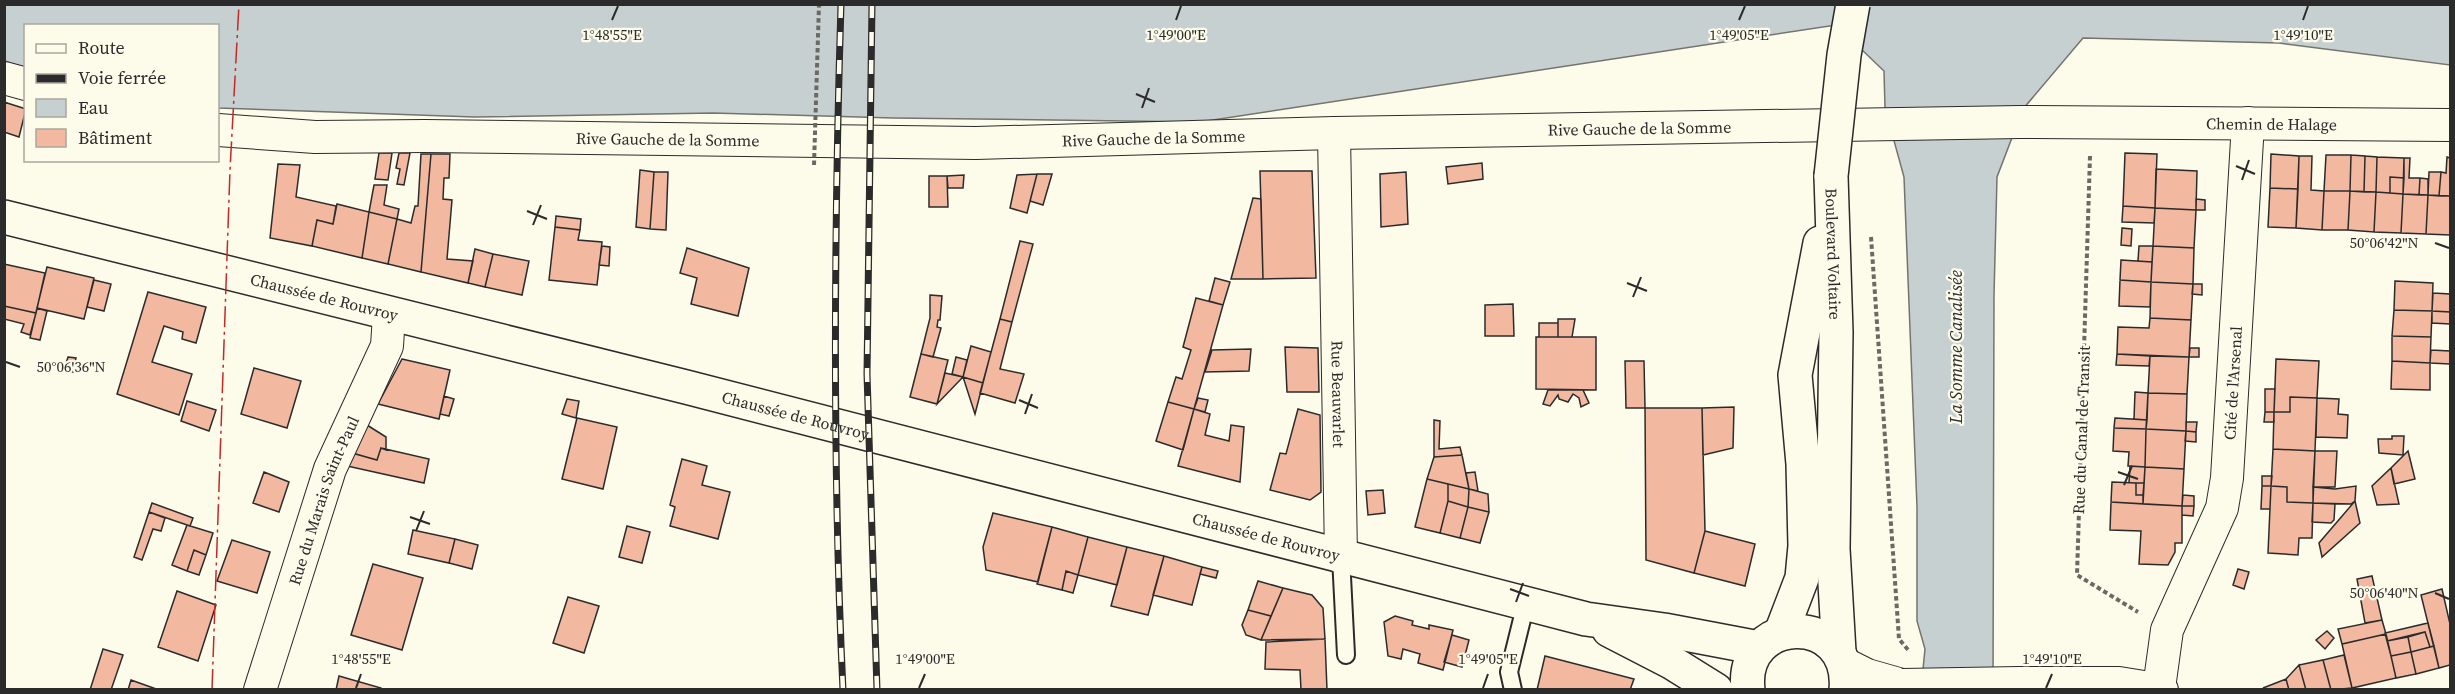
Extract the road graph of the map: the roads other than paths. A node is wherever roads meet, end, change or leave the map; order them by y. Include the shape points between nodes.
1 (1853, 4) edge
2 (4, 78) edge
3 (24, 83) edge
4 (2091, 122) joint
5 (2248, 123) junction
6 (2451, 125) edge
7 (219, 130) edge
8 (1334, 133) junction
9 (1831, 176) junction
10 (4, 217) edge
11 (389, 315) junction
12 (1341, 557) junction
13 (1526, 603) junction
14 (1586, 619) junction
15 (1770, 640) junction
16 (1346, 655) dead end
17 (1843, 668) edge
18 (1900, 679) edge
19 (2160, 689) edge
20 (260, 690) edge
21 (1513, 690) edge
22 (1716, 690) edge
23 (1748, 690) edge

1 - 9 main road, bridge
2 - 3 street
4 - 5 street, Chemin de Halage
4 - 8 street, Rive Gauche de la Somme
5 - 6 street, Chemin de Halage
5 - 19 street, Cité de l'Arsenal via 2222,508 2167,630
7 - 8 street, Rive Gauche de la Somme via 315,137 976,143
8 - 12 street, Rue Beauvarlet
9 - 15 main road, Boulevard Voltaire via 1795,375 1803,464 1802,578
9 - 17 main road, Boulevard Voltaire via 1836,332 1833,549
10 - 11 main road, Chaussée de Rouvroy
11 - 12 main road, Chaussée de Rouvroy via 686,387
11 - 20 street, Rue du Marais Saint-Paul via 387,346 330,469
12 - 13 main road, Chaussée de Rouvroy
12 - 16 lane, Rue Beauvarlet
13 - 14 main road, Chaussée de Rouvroy
13 - 21 lane via 1509,672
14 - 15 main road, Chaussée de Rouvroy
14 - 22 main road, Chaussée de Rouvroy via 1671,662
15 - 17 main road, Chaussée de Rouvroy via 1797,630 1813,633 1828,640
15 - 23 main road, Boulevard Voltaire via 1751,660
17 - 18 street
18 - 19 street, bridge via 2119,683

